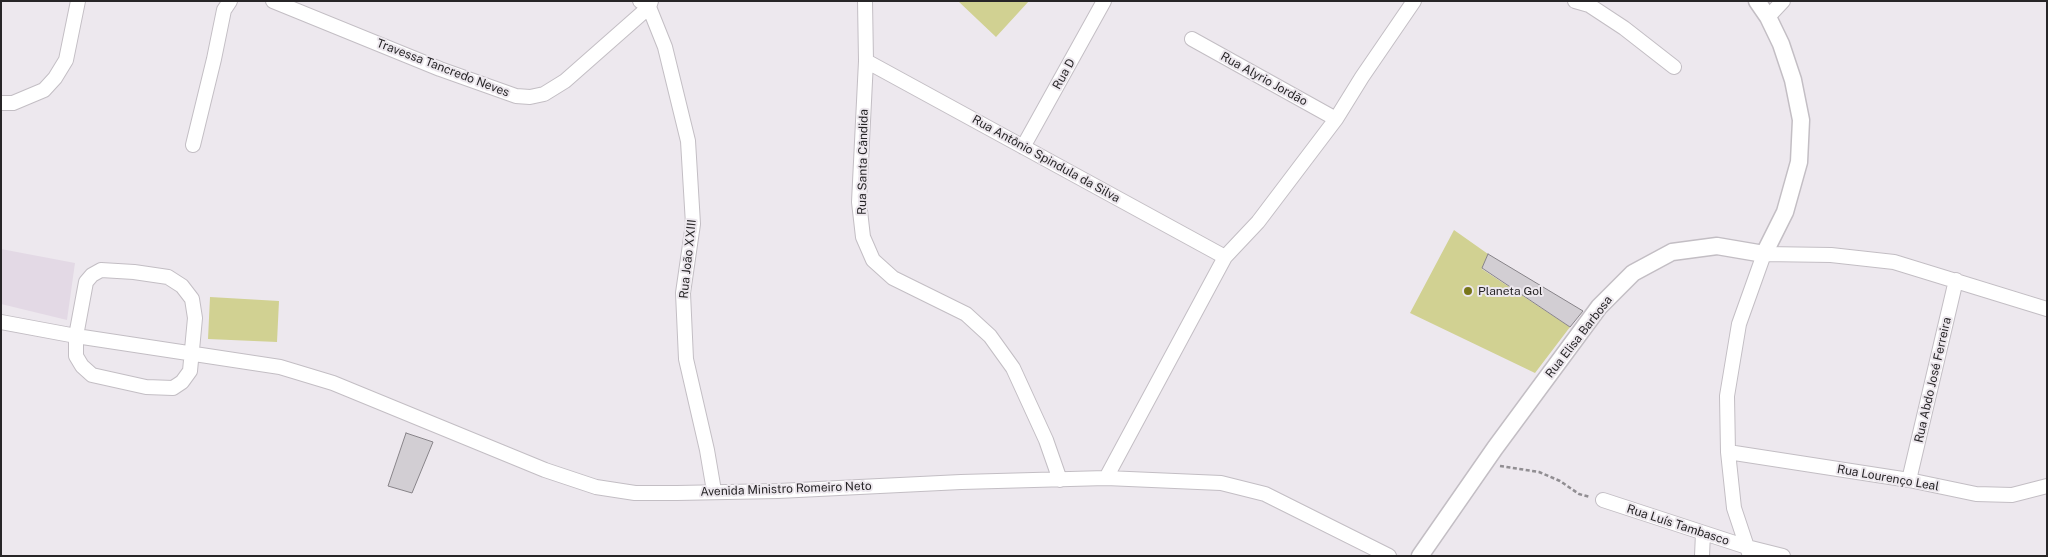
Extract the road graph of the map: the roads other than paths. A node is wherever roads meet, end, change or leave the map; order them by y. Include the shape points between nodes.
1 (78, 1) edge
2 (230, 1) edge
3 (273, 1) edge
4 (865, 1) edge
5 (1104, 1) edge
6 (1414, 1) edge
7 (1575, 1) edge
8 (1756, 1) edge
9 (1782, 1) edge
10 (647, 3) edge
11 (1768, 17) junction
12 (1192, 39) dead end
13 (866, 61) junction
14 (1674, 67) dead end
15 (1, 103) edge
16 (1336, 120) junction
17 (193, 145) dead end
18 (1023, 147) junction
19 (1764, 254) junction
20 (1225, 257) junction
21 (1956, 280) junction
22 (2047, 309) edge
23 (1, 322) edge
24 (76, 336) junction
25 (191, 354) junction
26 (1728, 452) junction
27 (1106, 478) junction
28 (1060, 480) junction
29 (1909, 480) junction
30 (2047, 486) edge
31 (714, 491) junction
32 (1603, 500) road end
33 (1703, 533) junction
34 (1748, 551) edge
35 (1389, 556) edge
36 (1420, 556) edge
37 (1702, 556) edge
38 (1783, 556) edge

1 - 15 street via 66,60 55,78 44,90 13,103
2 - 17 street via 224,10
3 - 10 street, Travessa Tancredo Neves via 440,69 530,98 544,94 565,81
4 - 13 street, Rua Santa Cândida
5 - 18 street, Rua D
6 - 16 street
7 - 14 street via 1589,5 1624,28
8 - 11 street
9 - 11 street
10 - 31 street, Rua João XXIII via 665,48 688,141 693,224 683,294 686,359
11 - 19 street via 1794,80 1801,120 1799,162 1785,212
12 - 16 street, Rua Alyrio Jordão
13 - 18 street, Rua Antônio Spindula da Silva
13 - 28 street, Rua Santa Cândida via 859,202 863,237 873,260 893,278 966,314 990,336 1013,368 1046,440
16 - 20 street via 1258,222
18 - 20 street, Rua Antônio Spindula da Silva
19 - 21 street, Rua Elisa Barbosa via 1831,255 1894,262
19 - 26 street via 1739,324 1727,396
19 - 36 street, Rua Elisa Barbosa via 1717,246 1672,252 1633,273 1599,307
20 - 27 street
21 - 22 street, Rua Elisa Barbosa
21 - 29 street, Rua Abdo José Ferreira
23 - 24 street, Avenida Ministro Romeiro Neto
24 - 25 street, Avenida Ministro Romeiro Neto
24 - 25 street via 76,356 92,375 146,387 173,388 182,382 190,371
24 - 25 street via 86,282 92,275 102,270 168,277 182,286 192,299 195,318
25 - 31 street, Avenida Ministro Romeiro Neto via 280,367 333,383 545,470 596,487 635,493
26 - 29 street, Rua Lourenço Leal
26 - 34 street via 1734,508
27 - 28 street, Avenida Ministro Romeiro Neto
27 - 35 street, Avenida Ministro Romeiro Neto via 1221,483 1265,494
28 - 31 street, Avenida Ministro Romeiro Neto
29 - 30 street, Rua Lourenço Leal via 1976,494 2012,495
32 - 33 street, Rua Luís Tambasco
33 - 34 street, Rua Luís Tambasco
33 - 37 street
34 - 38 street, Rua Luís Tambasco

